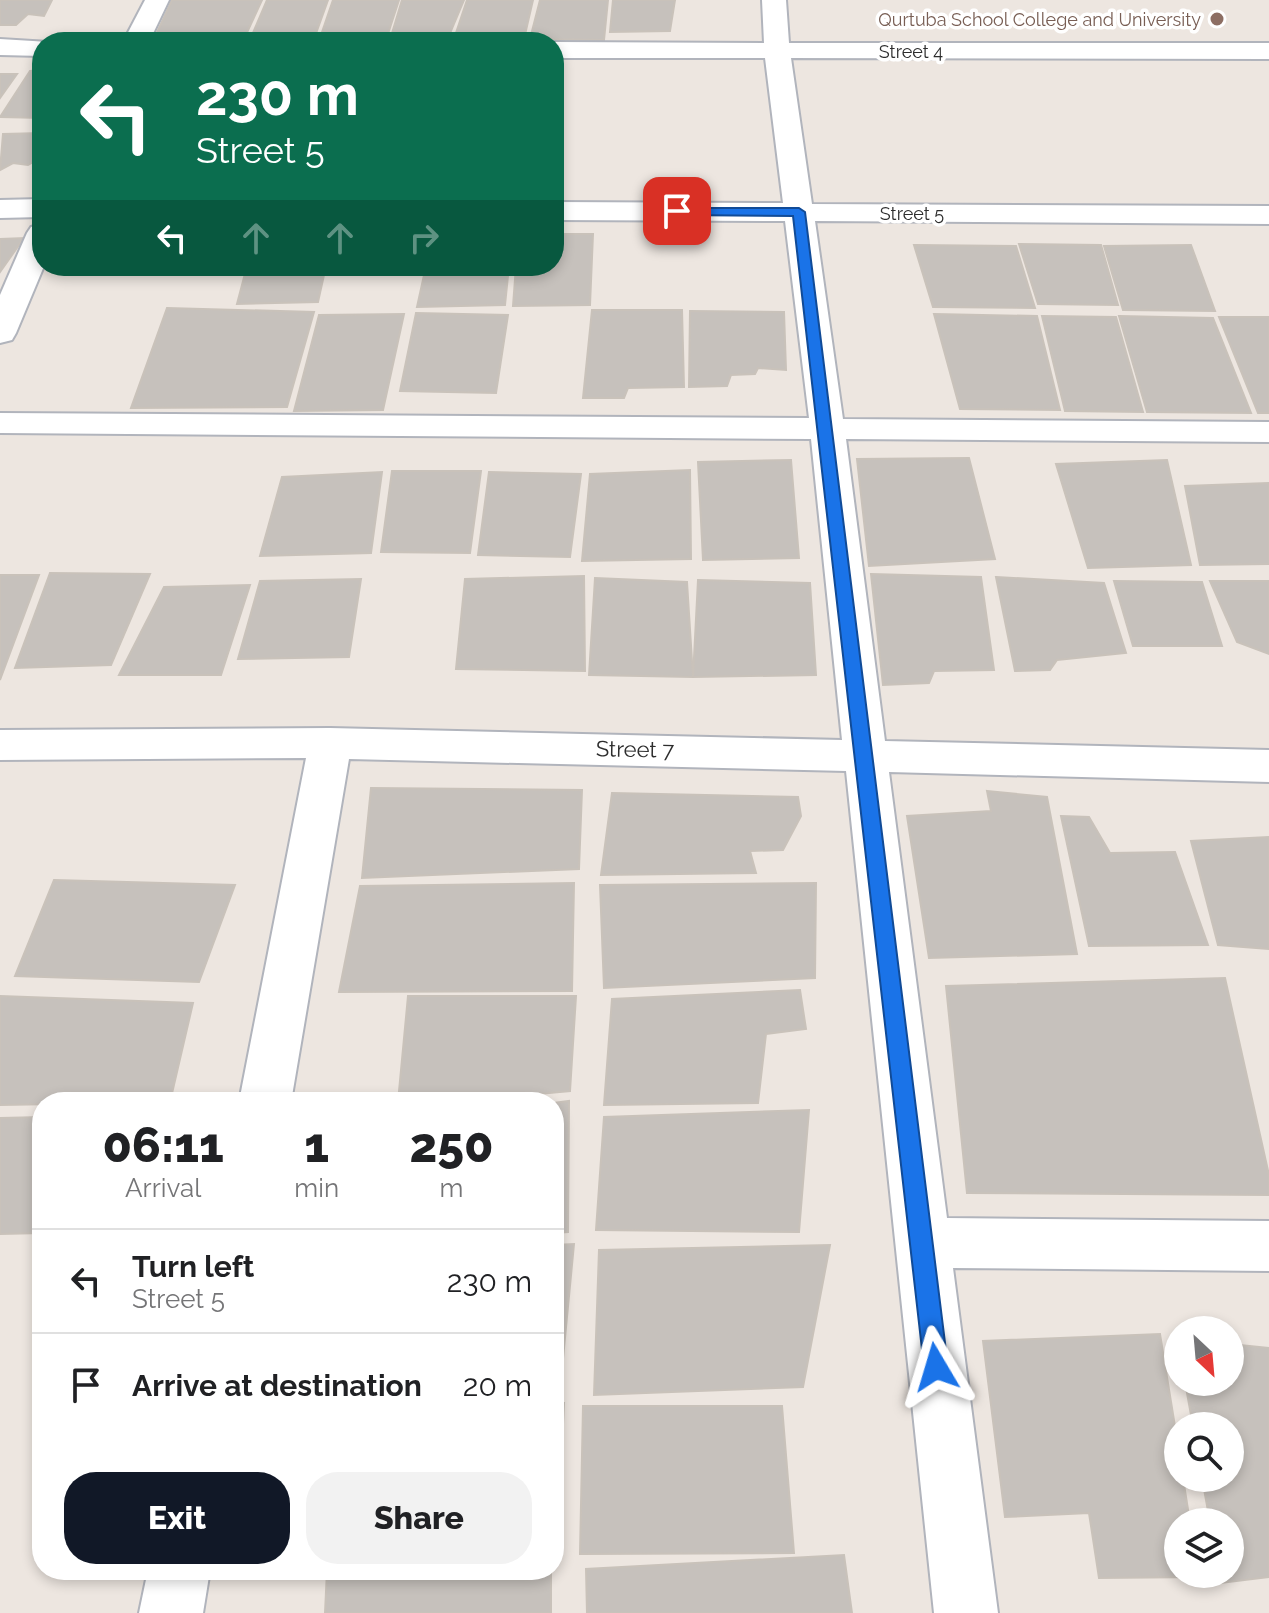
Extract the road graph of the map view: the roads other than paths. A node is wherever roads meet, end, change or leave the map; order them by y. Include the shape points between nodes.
1 (157, 0) edge
2 (774, 0) edge
3 (141, 32) edge
4 (0, 47) edge
5 (32, 48) edge
6 (564, 50) edge
7 (777, 50) junction
8 (1269, 51) edge
9 (32, 208) edge
10 (0, 209) edge
11 (564, 211) edge
12 (799, 212) junction
13 (1269, 215) edge
14 (32, 257) edge
15 (0, 333) edge
16 (0, 423) edge
17 (827, 427) junction
18 (1269, 432) edge
19 (330, 743) junction
20 (0, 745) edge
21 (864, 754) junction
22 (1269, 766) edge
23 (267, 1092) edge
24 (921, 1243) junction
25 (1269, 1246) edge
26 (177, 1580) edge
27 (171, 1613) edge
28 (966, 1613) edge

1 - 3 street
2 - 7 street
4 - 5 street
6 - 7 street, Street 4
7 - 8 street, Street 4
7 - 12 street
9 - 10 street
11 - 12 street, Street 5
12 - 13 street, Street 5
12 - 17 street
14 - 15 street
16 - 17 street
17 - 18 street
17 - 21 street
19 - 20 street, Street 7
19 - 21 street, Street 7
19 - 23 street
21 - 22 street, Street 7
21 - 24 street
24 - 25 street
24 - 28 street
26 - 27 street

